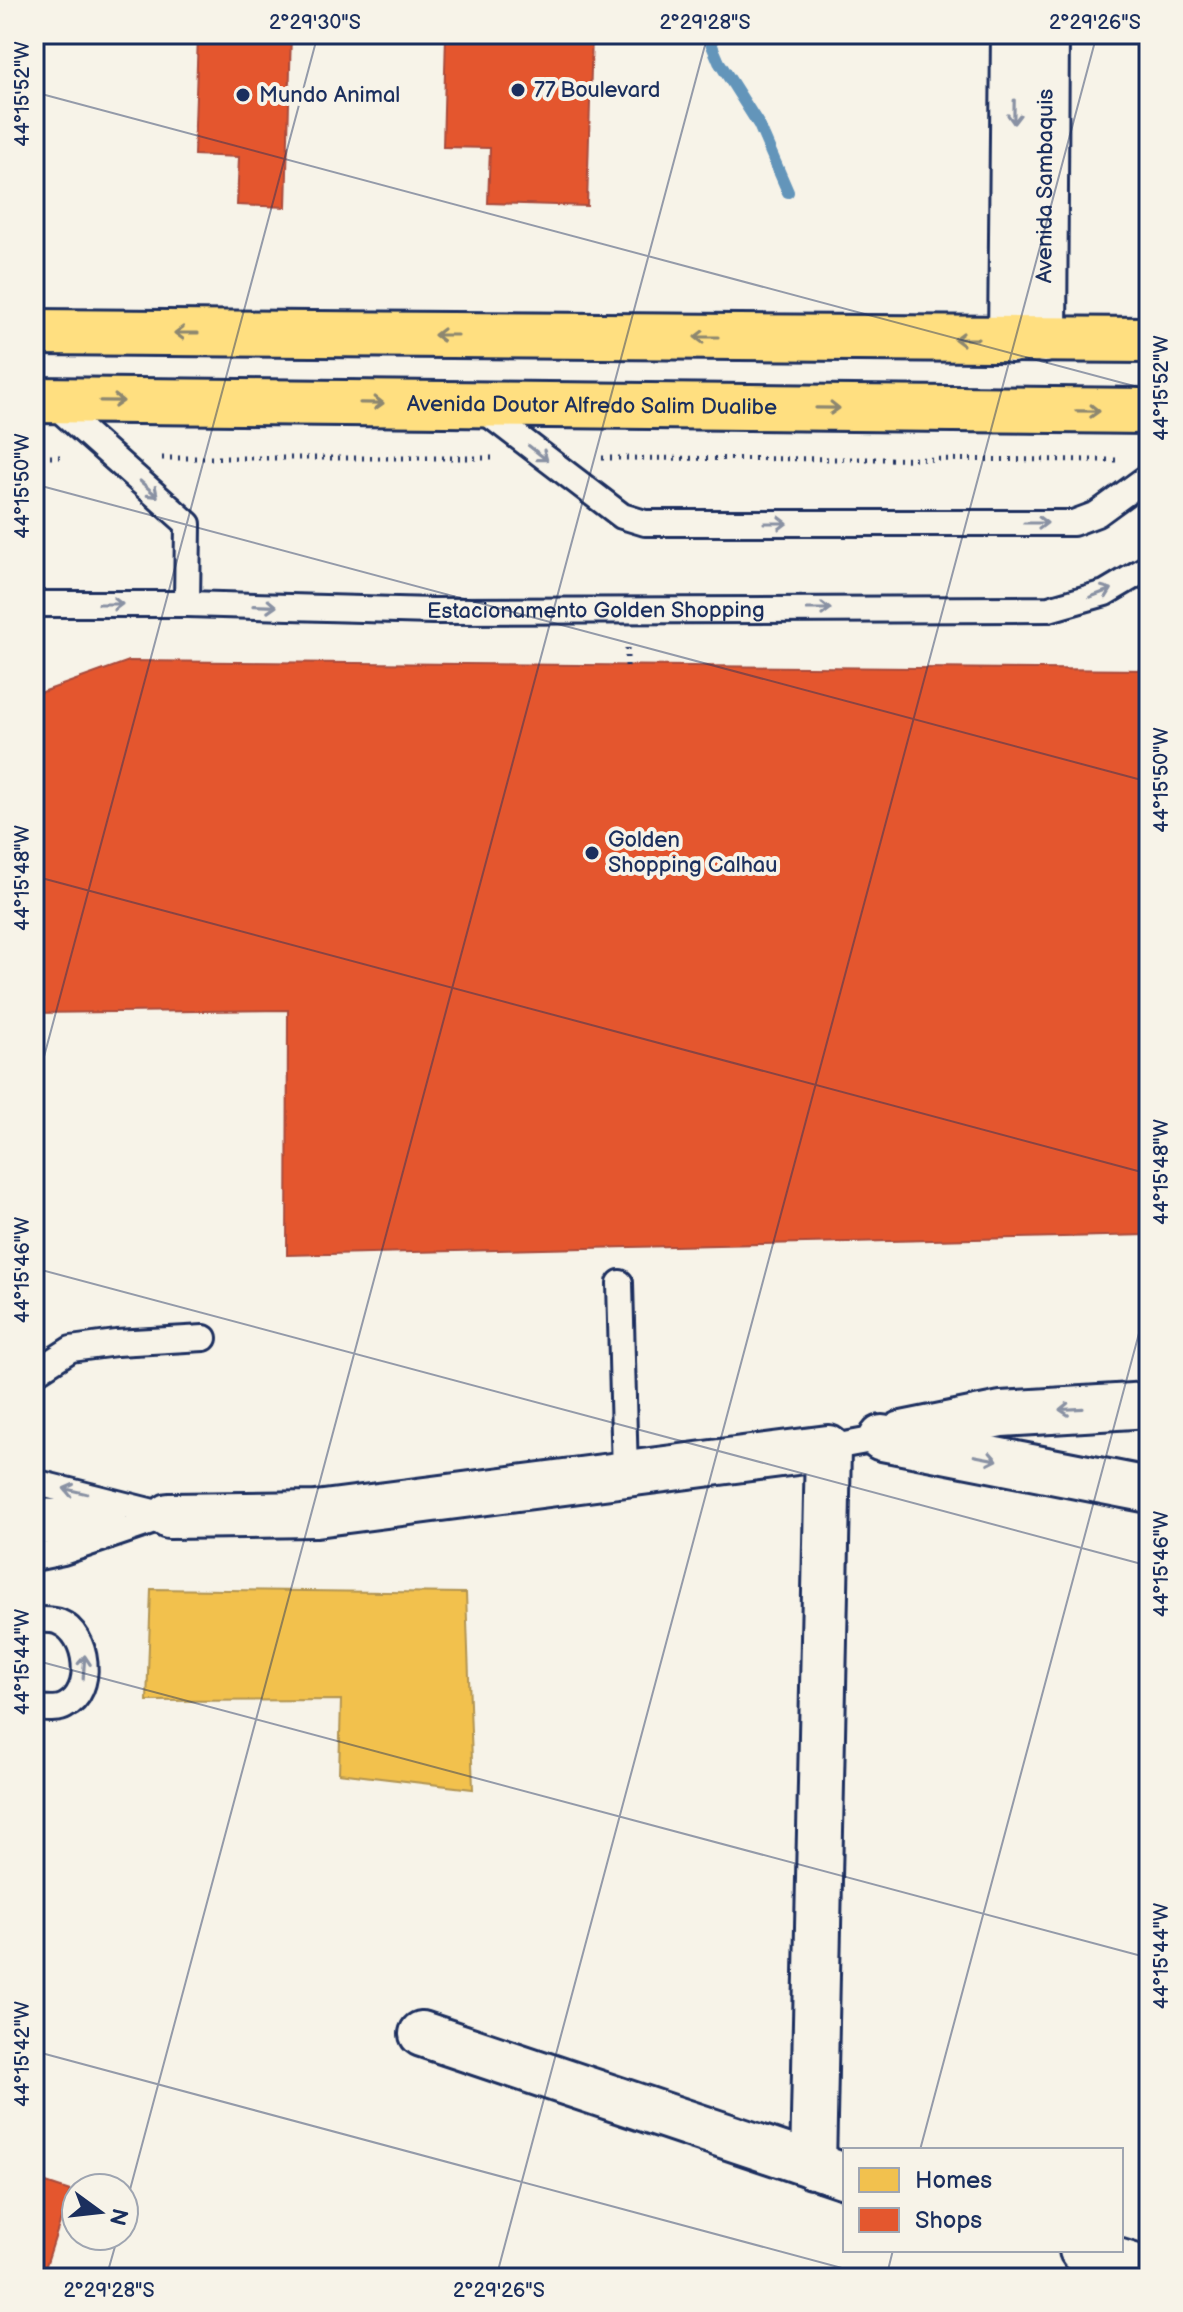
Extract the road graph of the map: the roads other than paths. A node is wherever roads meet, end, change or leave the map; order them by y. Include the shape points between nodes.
1 (1014, 34) edge
2 (1046, 34) edge
3 (34, 332) edge
4 (543, 336) junction
5 (1027, 340) junction
6 (1149, 340) edge
7 (42, 400) edge
8 (477, 405) junction
9 (1149, 411) edge
10 (1149, 476) edge
11 (1149, 567) edge
12 (34, 604) edge
13 (187, 604) junction
14 (620, 1283) dead end
15 (204, 1338) dead end
16 (34, 1373) edge
17 (1149, 1405) edge
18 (882, 1438) junction
19 (828, 1448) junction
20 (625, 1474) junction
21 (34, 1482) edge
22 (1149, 1490) edge
23 (34, 1511) edge
24 (169, 1516) junction
25 (34, 1533) edge
26 (34, 1558) edge
27 (34, 1620) edge
28 (34, 1708) edge
29 (422, 2034) dead end
30 (829, 2171) edge
31 (1088, 2252) edge
32 (1149, 2271) edge

1 -> 5 street, Avenida Sambaquis
2 - 5 street, Avenida Sambaquis
4 -> 3 main road
5 -> 4 main road
4 - 8 main road via 502,347 486,360 476,383
5 - 6 main road
7 -> 8 main road, Avenida Doutor Alfredo Salim Dualibe
7 -> 13 lane via 188,524
8 -> 9 main road, Avenida Doutor Alfredo Salim Dualibe
8 -> 10 lane via 622,516 645,523 1073,523 1097,514
13 -> 11 lane, Estacionamento Golden Shopping via 433,611 1049,609 1105,593
12 -> 13 lane, Estacionamento Golden Shopping
14 - 20 lane
15 - 16 lane via 71,1349
17 -> 18 street via 1001,1414
18 - 19 lane
18 -> 22 street
19 - 20 street
19 - 30 street
20 - 24 street via 316,1514
24 -> 21 lane
23 - 24 lane
24 - 25 lane
24 - 26 lane
28 -> 27 lane via 64,1707 76,1698 83,1684 85,1651 77,1634 59,1621
29 - 30 street
31 - 32 street

